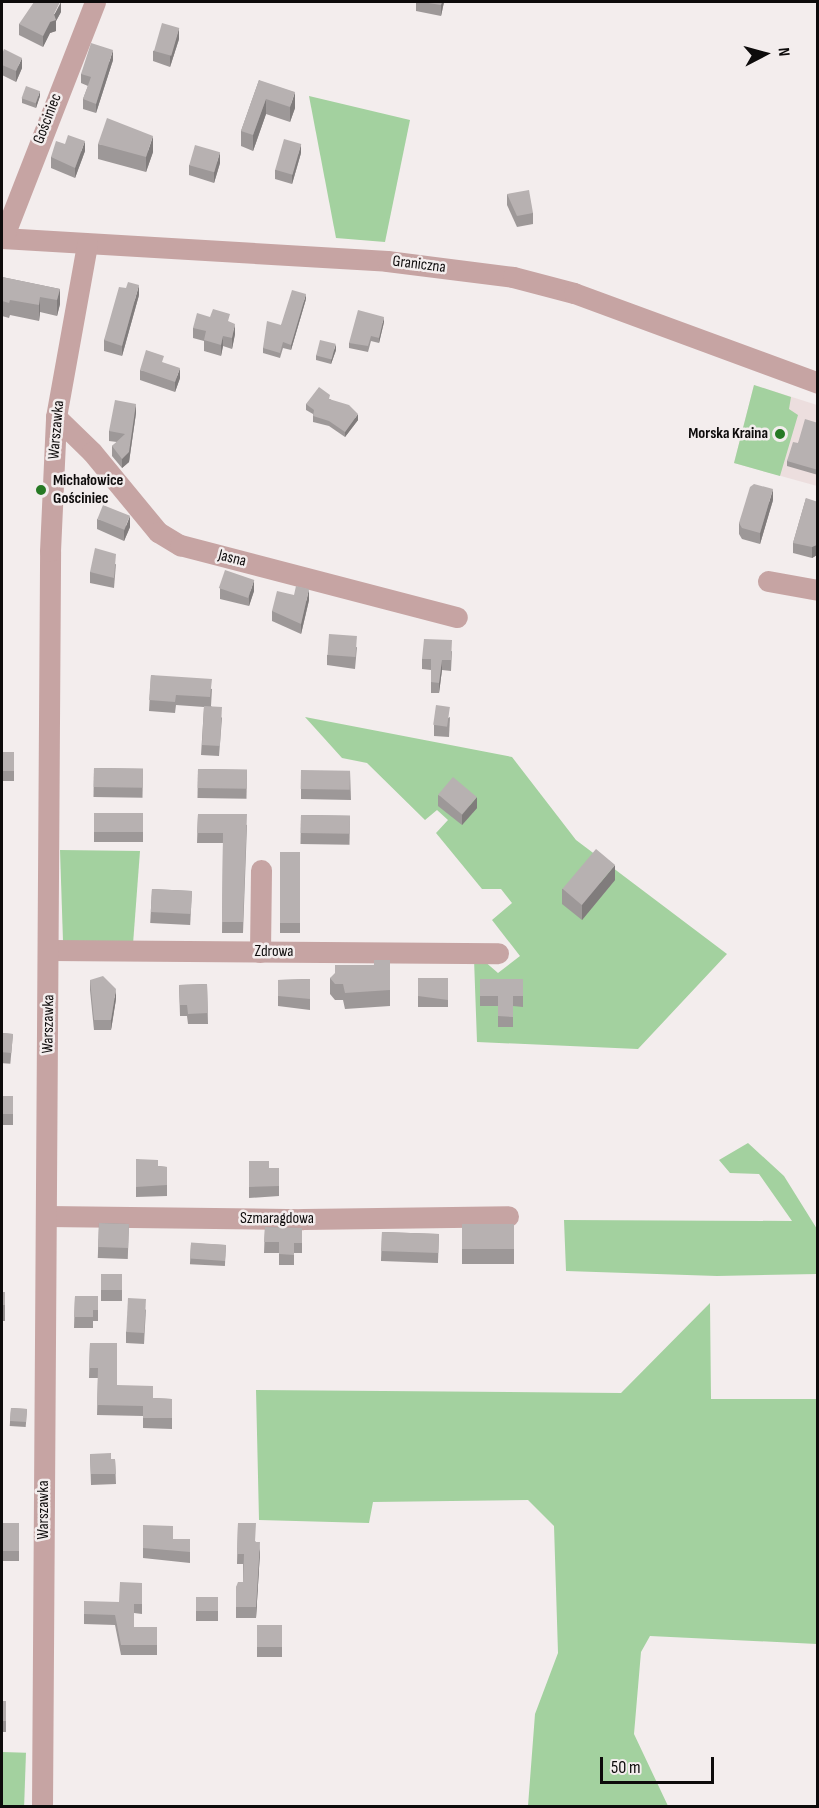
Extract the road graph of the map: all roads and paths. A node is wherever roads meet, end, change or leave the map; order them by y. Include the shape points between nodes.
1 (95, 2) edge
2 (2, 238) edge
3 (87, 244) junction
4 (818, 383) edge
5 (56, 417) junction
6 (768, 581) dead end
7 (818, 590) edge
8 (457, 617) dead end
9 (261, 870) dead end
10 (50, 950) junction
11 (260, 952) junction
12 (498, 953) dead end
13 (47, 1216) junction
14 (508, 1216) dead end
15 (42, 1806) edge

1 - 2 street, Gościniec
2 - 3 street, Graniczna
3 - 4 street, Graniczna via 387,261 513,277 574,293
3 - 5 street, Warszawka
5 - 8 street, Jasna via 92,452 158,532 180,545
5 - 10 street, Warszawka via 50,563
6 - 7 street
9 - 11 street
10 - 11 street, Zdrowa
10 - 13 street, Warszawka
11 - 12 street, Zdrowa
13 - 14 street, Szmaragdowa
13 - 15 street, Warszawka

